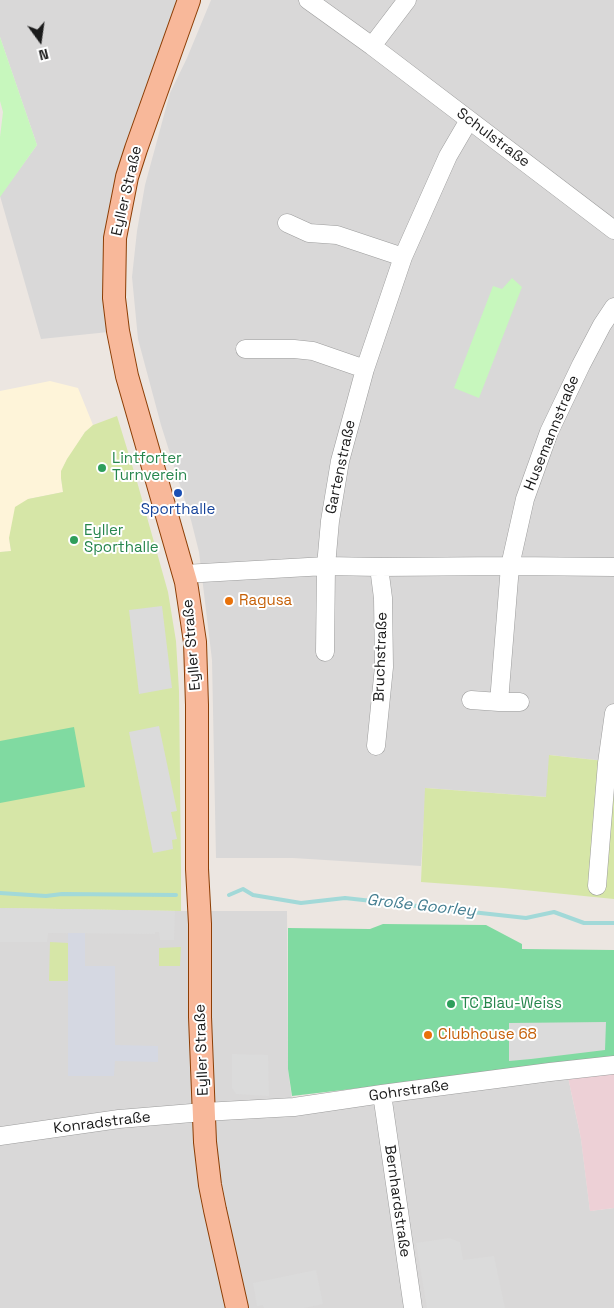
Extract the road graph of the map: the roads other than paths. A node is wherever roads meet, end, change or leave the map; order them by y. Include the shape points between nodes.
1 (190, 0) edge
2 (308, 0) edge
3 (407, 0) edge
4 (372, 46) junction
5 (469, 120) junction
6 (287, 223) dead end
7 (614, 230) edge
8 (403, 257) junction
9 (614, 307) edge
10 (245, 349) dead end
11 (365, 369) junction
12 (326, 566) junction
13 (510, 566) junction
14 (379, 567) junction
15 (614, 567) edge
16 (184, 574) junction
17 (325, 652) dead end
18 (471, 700) dead end
19 (499, 702) junction
20 (520, 702) dead end
21 (614, 713) edge
22 (613, 734) edge
23 (376, 746) dead end
24 (596, 886) dead end
25 (614, 1065) edge
26 (382, 1094) junction
27 (204, 1112) junction
28 (0, 1136) edge
29 (236, 1308) edge
30 (413, 1308) edge

1 - 16 main road, Eyller Straße via 127,177 115,238 114,298 128,376
2 - 4 street, Schulstraße
3 - 4 street
4 - 5 street, Schulstraße
5 - 7 street, Schulstraße
5 - 8 street, Gartenstraße via 448,156
6 - 8 street
8 - 11 street, Gartenstraße
9 - 13 street, Husemannstraße via 581,365 549,432 525,499
10 - 11 street via 313,351
11 - 12 street, Gartenstraße via 340,461
12 - 14 street
12 - 16 street
12 - 17 street
13 - 14 street
13 - 15 street
13 - 19 street
14 - 23 street, Bruchstraße via 384,667
16 - 27 main road, Eyller Straße via 195,651
18 - 19 street
19 - 20 street
21 - 22 street
22 - 24 street via 607,764
25 - 26 street, Gohrstraße
26 - 27 street, Gohrstraße via 294,1107
26 - 30 street, Bernhardstraße
27 - 28 street, Konradstraße via 118,1119
27 - 29 main road, Eyller Straße via 210,1185

